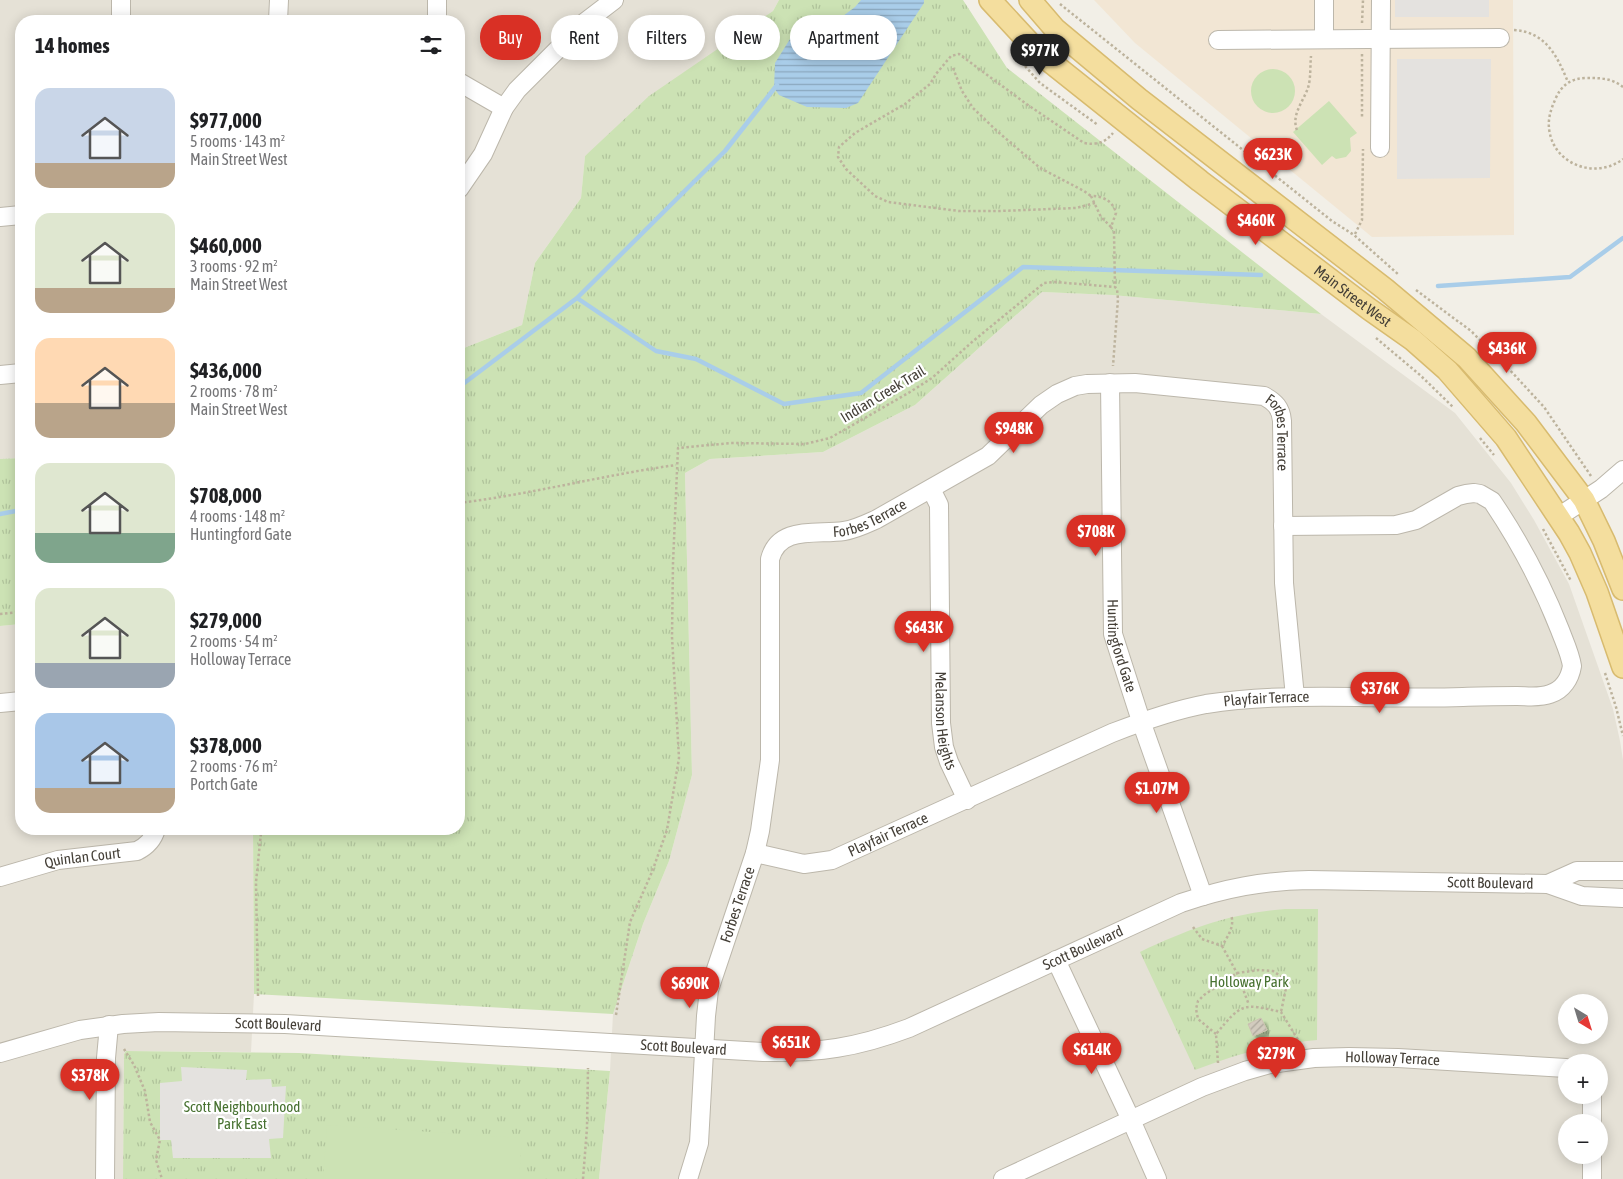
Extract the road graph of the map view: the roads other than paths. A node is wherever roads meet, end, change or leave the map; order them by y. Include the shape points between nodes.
1 (121, 0) edge
2 (279, 0) edge
3 (437, 0) edge
4 (614, 0) edge
5 (990, 0) edge
6 (1030, 0) edge
7 (1324, 0) edge
8 (1381, 0) edge
9 (121, 15) edge
10 (278, 15) edge
11 (437, 15) edge
12 (1504, 34) road end
13 (1318, 39) junction
14 (1381, 39) junction
15 (1218, 40) dead end
16 (465, 85) edge
17 (504, 108) junction
18 (1371, 148) road end
19 (465, 180) edge
20 (15, 216) edge
21 (0, 217) edge
22 (15, 374) edge
23 (1111, 374) junction
24 (0, 375) edge
25 (1623, 470) edge
26 (931, 489) junction
27 (1584, 500) junction
28 (1549, 520) junction
29 (1283, 526) junction
30 (1623, 589) edge
31 (1613, 668) edge
32 (1295, 697) junction
33 (15, 702) edge
34 (0, 703) edge
35 (1141, 721) junction
36 (967, 800) junction
37 (154, 835) edge
38 (755, 853) junction
39 (1623, 871) edge
40 (0, 876) edge
41 (1548, 884) junction
42 (1203, 896) junction
43 (1623, 898) edge
44 (1056, 960) junction
45 (108, 1025) junction
46 (704, 1048) junction
47 (0, 1053) edge
48 (1558, 1068) edge
49 (1131, 1120) junction
50 (1592, 1164) edge
51 (106, 1179) edge
52 (688, 1179) edge
53 (1003, 1179) edge
54 (1157, 1179) edge
55 (1592, 1179) edge

1 - 9 street
2 - 10 street
3 - 11 street
4 - 17 street via 584,23 531,75
5 - 28 main road, Main Street West via 1038,52 1078,82 1113,128 1413,340 1447,370 1506,438
6 - 27 main road, Main Street West via 1055,29 1134,94 1385,289 1467,358 1526,423
7 - 13 street
8 - 14 street
12 - 14 street
13 - 14 street
13 - 15 street
14 - 18 street
16 - 17 street
17 - 19 street via 483,154
20 - 21 street
22 - 24 street
23 - 26 street, Forbes Terrace via 1057,394 1041,405 988,456
23 - 29 street, Forbes Terrace via 1135,383 1256,394 1274,402 1282,414
23 - 35 street, Huntingford Gate via 1113,634
25 - 27 street
26 - 36 street, Melanson Heights via 939,504 941,723 949,762
26 - 38 street, Forbes Terrace via 859,527 793,534 780,540 772,551 770,760
27 - 28 street
27 - 30 main road, Main Street West
28 - 31 main road, Main Street West via 1580,553 1597,592
29 - 32 street, Forbes Terrace via 1284,583
29 - 32 street, Playfair Terrace via 1396,526 1416,520 1458,496 1480,494 1492,501 1536,576 1572,666 1565,684 1557,692 1541,696
32 - 35 street, Playfair Terrace via 1204,705
33 - 34 street
35 - 36 street, Playfair Terrace
35 - 42 street, Huntingford Gate
36 - 38 street, Playfair Terrace via 832,860 804,864
37 - 40 street, Quinlan Court via 146,847 138,851 58,860
38 - 46 street, Forbes Terrace via 712,981
39 - 41 street, Scott Boulevard via 1577,871
41 - 42 street, Scott Boulevard via 1283,880 1248,884
41 - 43 street, Scott Boulevard via 1582,896
42 - 44 street, Scott Boulevard via 1181,902
44 - 46 street, Scott Boulevard via 909,1028 869,1042 832,1050 801,1052
44 - 49 street
45 - 46 street, Scott Boulevard via 160,1022 285,1024
45 - 47 street, Scott Boulevard via 71,1032
45 - 51 street
46 - 52 street, Forbes Terrace via 699,1142
48 - 49 street, Holloway Terrace via 1398,1058 1306,1059 1270,1064 1223,1078
49 - 53 street, Holloway Terrace
49 - 54 street
50 - 55 street

